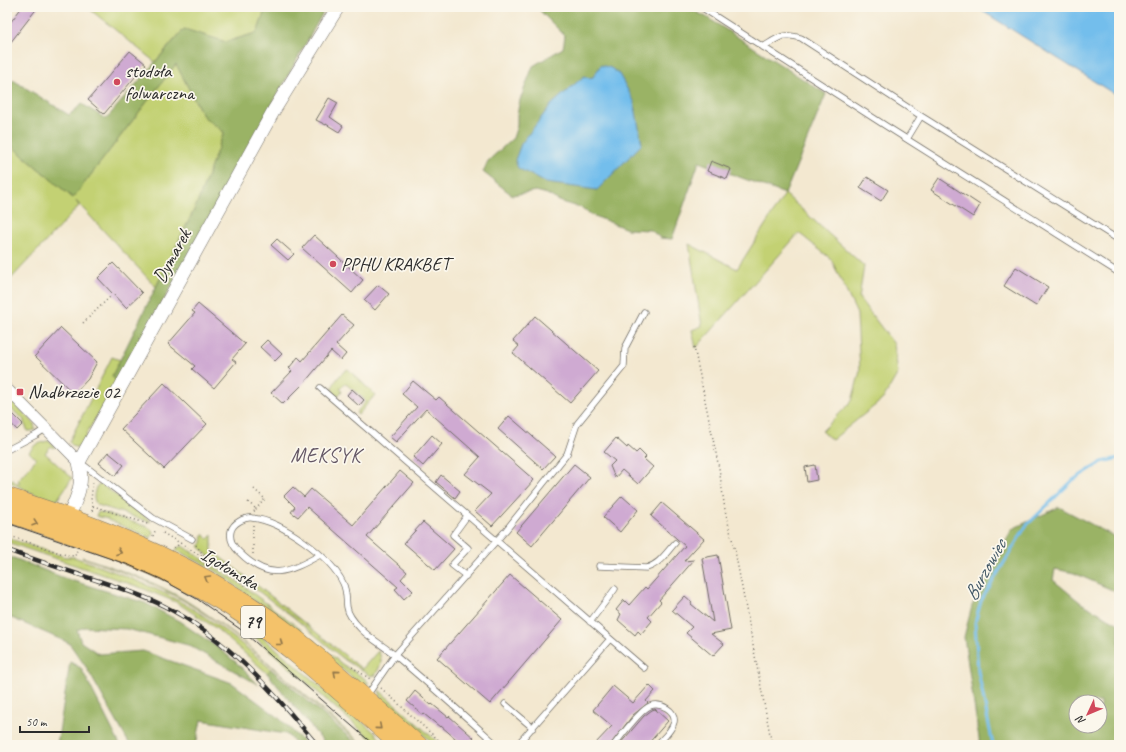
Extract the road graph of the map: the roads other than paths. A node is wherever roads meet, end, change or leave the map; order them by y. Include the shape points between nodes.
1 (338, 7) edge
2 (701, 7) edge
3 (763, 47) junction
4 (921, 116) junction
5 (907, 139) junction
6 (1119, 240) edge
7 (1119, 273) edge
8 (644, 312) dead end
9 (320, 388) dead end
10 (7, 389) edge
11 (46, 429) junction
12 (7, 450) edge
13 (79, 462) junction
14 (8, 494) edge
15 (7, 513) edge
16 (467, 516) junction
17 (65, 525) junction
18 (192, 539) road end
19 (497, 541) junction
20 (675, 544) dead end
21 (320, 555) junction
22 (599, 566) dead end
23 (466, 576) junction
24 (615, 589) dead end
25 (590, 622) junction
26 (610, 639) junction
27 (395, 656) junction
28 (644, 668) dead end
29 (366, 698) junction
30 (505, 704) dead end
31 (533, 728) junction
32 (489, 738) junction
33 (399, 745) edge
34 (419, 745) edge
35 (483, 745) edge
36 (497, 745) edge
37 (517, 745) edge
38 (614, 745) edge
39 (657, 745) edge

1 - 13 street, Dymarek via 274,110
2 - 3 lane
3 - 4 lane via 791,34 801,38
3 - 5 lane
4 - 5 lane
4 - 6 lane
5 - 7 lane
8 - 19 lane via 625,348 624,366 576,424 567,454
9 - 16 lane
10 - 11 street
11 - 12 lane
11 - 13 street
13 - 17 street via 82,480
13 - 18 lane via 153,518
14 - 17 main road, Igołomska / 79
15 -> 17 main road, Igołomska / 79
16 - 19 lane
16 - 23 lane via 453,535 468,548 452,566
29 -> 17 main road, Igołomska / 79 via 285,630 198,573 113,533
17 -> 33 main road, Igołomska / 79 via 161,570 225,604 300,658
19 - 23 lane
19 - 25 lane
20 - 22 lane via 653,566
21 - 21 lane via 304,540 266,521 252,518 239,521 231,529 230,539 235,547 253,564 272,572 298,567
21 - 27 lane via 343,583 347,608 352,620
23 - 27 lane
24 - 25 lane
25 - 26 lane
26 - 28 lane
26 - 31 lane
27 - 29 lane
27 - 32 lane
29 - 34 main road, Igołomska / 79
30 - 31 lane
31 - 37 lane
32 - 35 lane
32 - 36 lane
38 - 39 lane via 645,709 656,704 668,708 674,722

